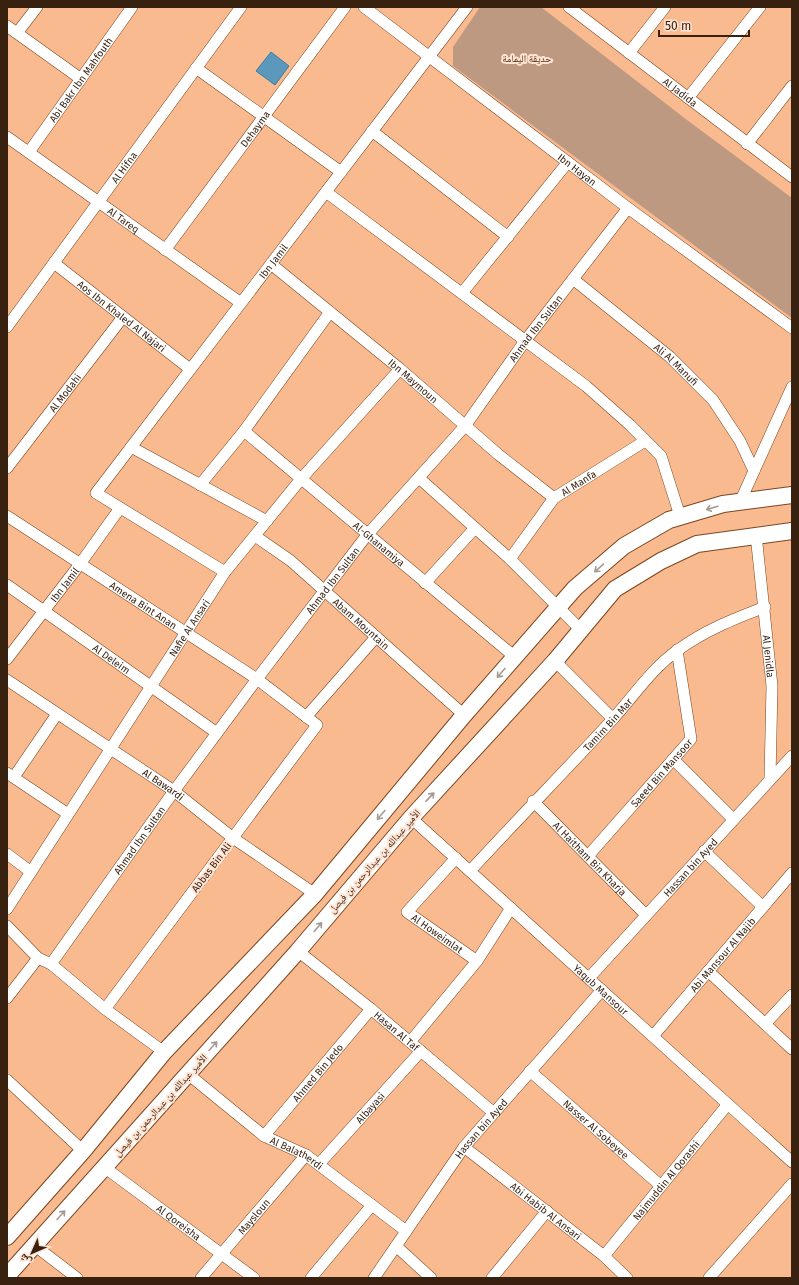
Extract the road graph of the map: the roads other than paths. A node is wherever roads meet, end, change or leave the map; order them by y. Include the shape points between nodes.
1 (37, 7) edge
2 (132, 7) edge
3 (241, 7) edge
4 (345, 7) edge
5 (364, 7) edge
6 (467, 7) edge
7 (569, 7) edge
8 (664, 7) edge
9 (760, 7) edge
10 (7, 26) edge
11 (17, 33) junction
12 (629, 53) junction
13 (429, 57) junction
14 (196, 68) junction
15 (81, 79) junction
16 (792, 86) edge
17 (688, 98) junction
18 (264, 117) junction
19 (372, 131) junction
20 (7, 137) edge
21 (747, 144) junction
22 (29, 152) junction
23 (568, 162) junction
24 (341, 172) junction
25 (792, 177) edge
26 (326, 192) junction
27 (98, 202) junction
28 (628, 208) junction
29 (508, 237) junction
30 (166, 250) junction
31 (54, 263) junction
32 (271, 264) junction
33 (573, 279) junction
34 (462, 294) junction
35 (241, 303) junction
36 (330, 312) junction
37 (123, 317) junction
38 (7, 327) edge
39 (792, 328) edge
40 (525, 341) junction
41 (190, 369) junction
42 (400, 369) junction
43 (792, 387) edge
44 (465, 426) junction
45 (244, 431) junction
46 (645, 440) junction
47 (131, 447) junction
48 (7, 468) edge
49 (754, 471) junction
50 (418, 478) junction
51 (301, 480) junction
52 (200, 485) junction
53 (792, 495) edge
54 (554, 498) junction
55 (740, 502) junction
56 (120, 508) junction
57 (7, 516) edge
58 (680, 516) junction
59 (267, 521) junction
60 (475, 528) junction
61 (792, 531) edge
62 (367, 535) junction
63 (756, 535) junction
64 (255, 536) junction
65 (510, 559) junction
66 (80, 564) junction
67 (225, 572) junction
68 (425, 583) junction
69 (7, 585) edge
70 (325, 592) junction
71 (765, 607) junction
72 (558, 608) junction
73 (44, 611) junction
74 (580, 629) junction
75 (185, 633) junction
76 (376, 637) junction
77 (678, 650) junction
78 (514, 657) junction
79 (7, 659) edge
80 (554, 661) junction
81 (257, 679) junction
82 (7, 680) edge
83 (151, 686) junction
84 (57, 714) junction
85 (464, 715) junction
86 (306, 716) junction
87 (613, 719) junction
88 (317, 725) joint
89 (217, 732) junction
90 (110, 749) junction
91 (792, 756) edge
92 (673, 759) junction
93 (10, 775) edge
94 (770, 779) junction
95 (174, 791) junction
96 (533, 802) junction
97 (68, 814) junction
98 (411, 818) junction
99 (733, 819) junction
100 (233, 838) junction
101 (704, 851) junction
102 (7, 854) edge
103 (588, 856) junction
104 (456, 858) junction
105 (470, 871) junction
106 (31, 872) junction
107 (792, 873) edge
108 (315, 894) junction
109 (763, 907) junction
110 (7, 908) edge
111 (511, 908) junction
112 (646, 915) junction
113 (7, 926) edge
114 (298, 951) junction
115 (38, 958) junction
116 (477, 961) junction
117 (51, 964) junction
118 (708, 971) junction
119 (589, 978) junction
120 (602, 990) junction
121 (792, 995) edge
122 (7, 998) edge
123 (371, 1008) junction
124 (105, 1009) junction
125 (765, 1024) junction
126 (653, 1036) junction
127 (410, 1042) junction
128 (792, 1049) edge
129 (421, 1051) junction
130 (164, 1052) junction
131 (530, 1071) junction
132 (188, 1074) junction
133 (7, 1080) edge
134 (728, 1104) junction
135 (494, 1113) junction
136 (264, 1136) junction
137 (464, 1147) junction
138 (83, 1151) junction
139 (306, 1155) junction
140 (792, 1162) edge
141 (319, 1164) junction
142 (104, 1167) junction
143 (792, 1184) edge
144 (662, 1186) junction
145 (372, 1205) junction
146 (547, 1211) junction
147 (10, 1229) edge
148 (406, 1231) junction
149 (34, 1245) junction
150 (396, 1246) junction
151 (222, 1254) junction
152 (604, 1256) junction
153 (7, 1276) edge
154 (76, 1278) edge
155 (201, 1278) edge
156 (254, 1278) edge
157 (311, 1278) edge
158 (374, 1278) edge
159 (432, 1278) edge
160 (492, 1278) edge
161 (626, 1278) edge
162 (709, 1278) edge

1 - 11 street
2 - 15 street, Abi Bakr Ibn Mahfouth
3 - 14 street, Al Hifna
4 - 18 street, Dehayma
5 - 13 street, Ibn Hayan
6 - 13 street, Ibn Jamil
7 - 12 street, Al Jadida
8 - 12 street
9 - 17 street
10 - 11 street
11 - 15 street
12 - 17 street, Al Jadida
13 - 19 street, Ibn Jamil
13 - 23 street, Ibn Hayan
14 - 18 street
14 - 27 street, Al Hifna
15 - 22 street, Abi Bakr Ibn Mahfouth
16 - 21 street
17 - 21 street, Al Jadida
18 - 24 street
18 - 30 street, Dehayma
19 - 24 street, Ibn Jamil
19 - 29 street
20 - 22 street, Al Tareq
21 - 25 street, Al Jadida
22 - 27 street, Al Tareq
23 - 28 street, Ibn Hayan
23 - 29 street
24 - 26 street, Ibn Jamil
26 - 32 street, Ibn Jamil
26 - 34 street
27 - 30 street, Al Tareq
27 - 31 street, Al Hifna
28 - 33 street, Ahmad Ibn Sultan
28 - 39 street, Ibn Hayan
29 - 34 street
30 - 35 street, Al Tareq
31 - 37 street, Aos Ibn Khaled Al Najari
31 - 38 street, Al Hifna
32 - 35 street, Ibn Jamil
32 - 36 street, Ibn Maymoun
33 - 40 street, Ahmad Ibn Sultan
33 - 49 street, Ali Al Manufi via 670,357 713,400 740,441
34 - 40 street
35 - 41 street, Ibn Jamil
36 - 42 street, Ibn Maymoun
36 - 45 street
37 - 41 street, Aos Ibn Khaled Al Najari
37 - 48 street, Al Modahi
40 - 44 street, Ahmad Ibn Sultan
40 - 46 street via 586,386
41 - 47 street, Ibn Jamil
42 - 44 street, Ibn Maymoun
42 - 51 street, Nafie Al Ansari
43 - 49 street
44 - 50 street, Ahmad Ibn Sultan
44 - 54 street, Ibn Maymoun
45 - 51 street, Al-Ghanamiya
45 - 52 street
46 - 54 street, Al Manfa
46 - 58 street via 661,456
47 - 52 street
47 - 56 street, Ibn Jamil via 96,493
49 - 55 street
50 - 60 street
50 - 62 street, Ahmad Ibn Sultan
51 - 59 street, Nafie Al Ansari
51 - 62 street, Al-Ghanamiya
52 - 59 street
53 - 55 main road
54 - 65 street, Al Manfa
55 -> 58 main road
56 - 66 street, Ibn Jamil
56 - 67 street, Ibn Jamil
57 - 66 street, Amena Bint Anan
58 -> 72 main road via 624,546 575,588
59 - 64 street, Nafie Al Ansari
60 - 65 street
60 - 68 street
61 - 63 main road, الأمير عبدالله بن عبدالرحمن بن فيصل
62 - 68 street, Al-Ghanamiya
62 - 70 street, Ahmad Ibn Sultan
63 - 71 street, Al Jenidla
63 - 74 main road, الأمير عبدالله بن عبدالرحمن بن فيصل via 697,544 661,561 615,589
64 - 67 street, Nafie Al Ansari
64 - 70 street, Abam Mountain via 291,562
65 - 72 street
66 - 73 street, Ibn Jamil
66 - 75 street, Amena Bint Anan
67 - 75 street, Nafie Al Ansari
68 - 78 street, Al-Ghanamiya
69 - 73 street, Al Deleim
70 - 76 street, Abam Mountain
70 - 81 street, Ahmad Ibn Sultan
71 - 77 street, Tamim Bin Mar via 715,627
71 - 94 street, Al Jenidla via 772,686
72 - 74 street
72 - 78 main road
73 - 79 street, Ibn Jamil
73 - 83 street, Al Deleim
74 - 80 main road, الأمير عبدالله بن عبدالرحمن بن فيصل
75 - 81 street, Amena Bint Anan
75 - 83 street, Nafie Al Ansari
76 - 85 street, Abam Mountain
76 - 86 street
77 - 87 street, Tamim Bin Mar via 642,683
77 - 92 street, Saeed Bin Mansoor via 692,739
78 -> 85 main road
80 - 87 street
98 -> 80 main road, الأمير عبدالله بن عبدالرحمن بن فيصل
81 - 86 street, Amena Bint Anan
81 - 89 street, Ahmad Ibn Sultan
82 - 84 street, Al Bawardi
83 - 89 street, Al Deleim
83 - 90 street, Nafie Al Ansari
84 - 90 street, Al Bawardi
84 - 93 street
85 -> 108 main road
86 - 88 street, Amena Bint Anan
87 - 96 street, Tamim Bin Mar
88 - 100 street, Abbas Bin Ali
89 - 95 street, Ahmad Ibn Sultan
90 - 95 street, Al Bawardi
90 - 97 street, Nafie Al Ansari
91 - 94 street, Hassan bin Ayed
92 - 99 street
92 - 103 street, Saeed Bin Mansoor
93 - 97 street
94 - 99 street, Hassan bin Ayed
95 - 100 street, Al Bawardi
95 - 117 street, Ahmad Ibn Sultan
96 - 103 street, Al Haitham Bin Kharja
96 - 105 street, Tamim Bin Mar
97 - 106 street, Nafie Al Ansari
98 - 104 street, Yaqub Mansour
114 -> 98 main road, الأمير عبدالله بن عبدالرحمن بن فيصل
99 - 101 street, Hassan bin Ayed
100 - 108 street, Al Bawardi
100 - 124 street, Abbas Bin Ali
101 - 109 street
101 - 112 street, Hassan bin Ayed
102 - 106 street
103 - 112 street, Al Haitham Bin Kharja
104 - 105 street, Yaqub Mansour
104 - 116 street, Al Howeimlat via 407,912
105 - 111 street, Yaqub Mansour
106 - 110 street, Nafie Al Ansari
107 - 109 street, Abi Mansour Al Najib
108 - 130 main road
109 - 118 street, Abi Mansour Al Najib
111 - 116 street
111 - 119 street, Yaqub Mansour
112 - 119 street, Hassan bin Ayed
113 - 115 street
114 - 123 street, Hasan Al Taf
132 -> 114 main road, الأمير عبدالله بن عبدالرحمن بن فيصل
115 - 117 street
115 - 122 street
116 - 127 street
117 - 124 street
118 - 125 street
118 - 126 street, Abi Mansour Al Najib
119 - 120 street, Yaqub Mansour
120 - 126 street, Yaqub Mansour
120 - 131 street, Hassan bin Ayed
121 - 125 street
123 - 127 street, Hasan Al Taf
123 - 136 street, Ahmed Bin Jedo
124 - 130 street
125 - 128 street
126 - 134 street, Yaqub Mansour
127 - 129 street, Hasan Al Taf
129 - 135 street, Hasan Al Taf
129 - 141 street, Albayasi
130 - 138 main road
131 - 135 street, Hassan bin Ayed
131 - 144 street, Nasser Al Sobeyee
132 - 136 street, Al Balatherdi
132 - 142 main road, الأمير عبدالله بن عبدالرحمن بن فيصل
133 - 138 street
134 - 140 street, Yaqub Mansour
134 - 144 street, Najmuddin Al Qorashi
135 - 137 street, Hassan bin Ayed
136 - 139 street, Al Balatherdi
137 - 146 street, Abi Habib Al Ansari
137 - 148 street, Hassan bin Ayed
138 - 147 main road
139 - 141 street, Al Balatherdi
139 - 151 street, Maysloun
141 - 145 street, Al Balatherdi
149 -> 142 main road, الأمير عبدالله بن عبدالرحمن بن فيصل
142 - 151 street, Al Qoreisha
143 - 162 street
144 - 152 street, Najmuddin Al Qorashi
145 - 148 street, Al Balatherdi
145 - 157 street
146 - 152 street, Abi Habib Al Ansari
146 - 160 street
148 - 150 street, Hassan bin Ayed
149 - 153 main road, الأمير عبدالله بن عبدالرحمن بن فيصل
149 - 154 street
150 - 158 street, Hassan bin Ayed
150 - 159 street
151 - 155 street, Maysloun
151 - 156 street, Al Qoreisha
152 - 161 street, Abi Habib Al Ansari

